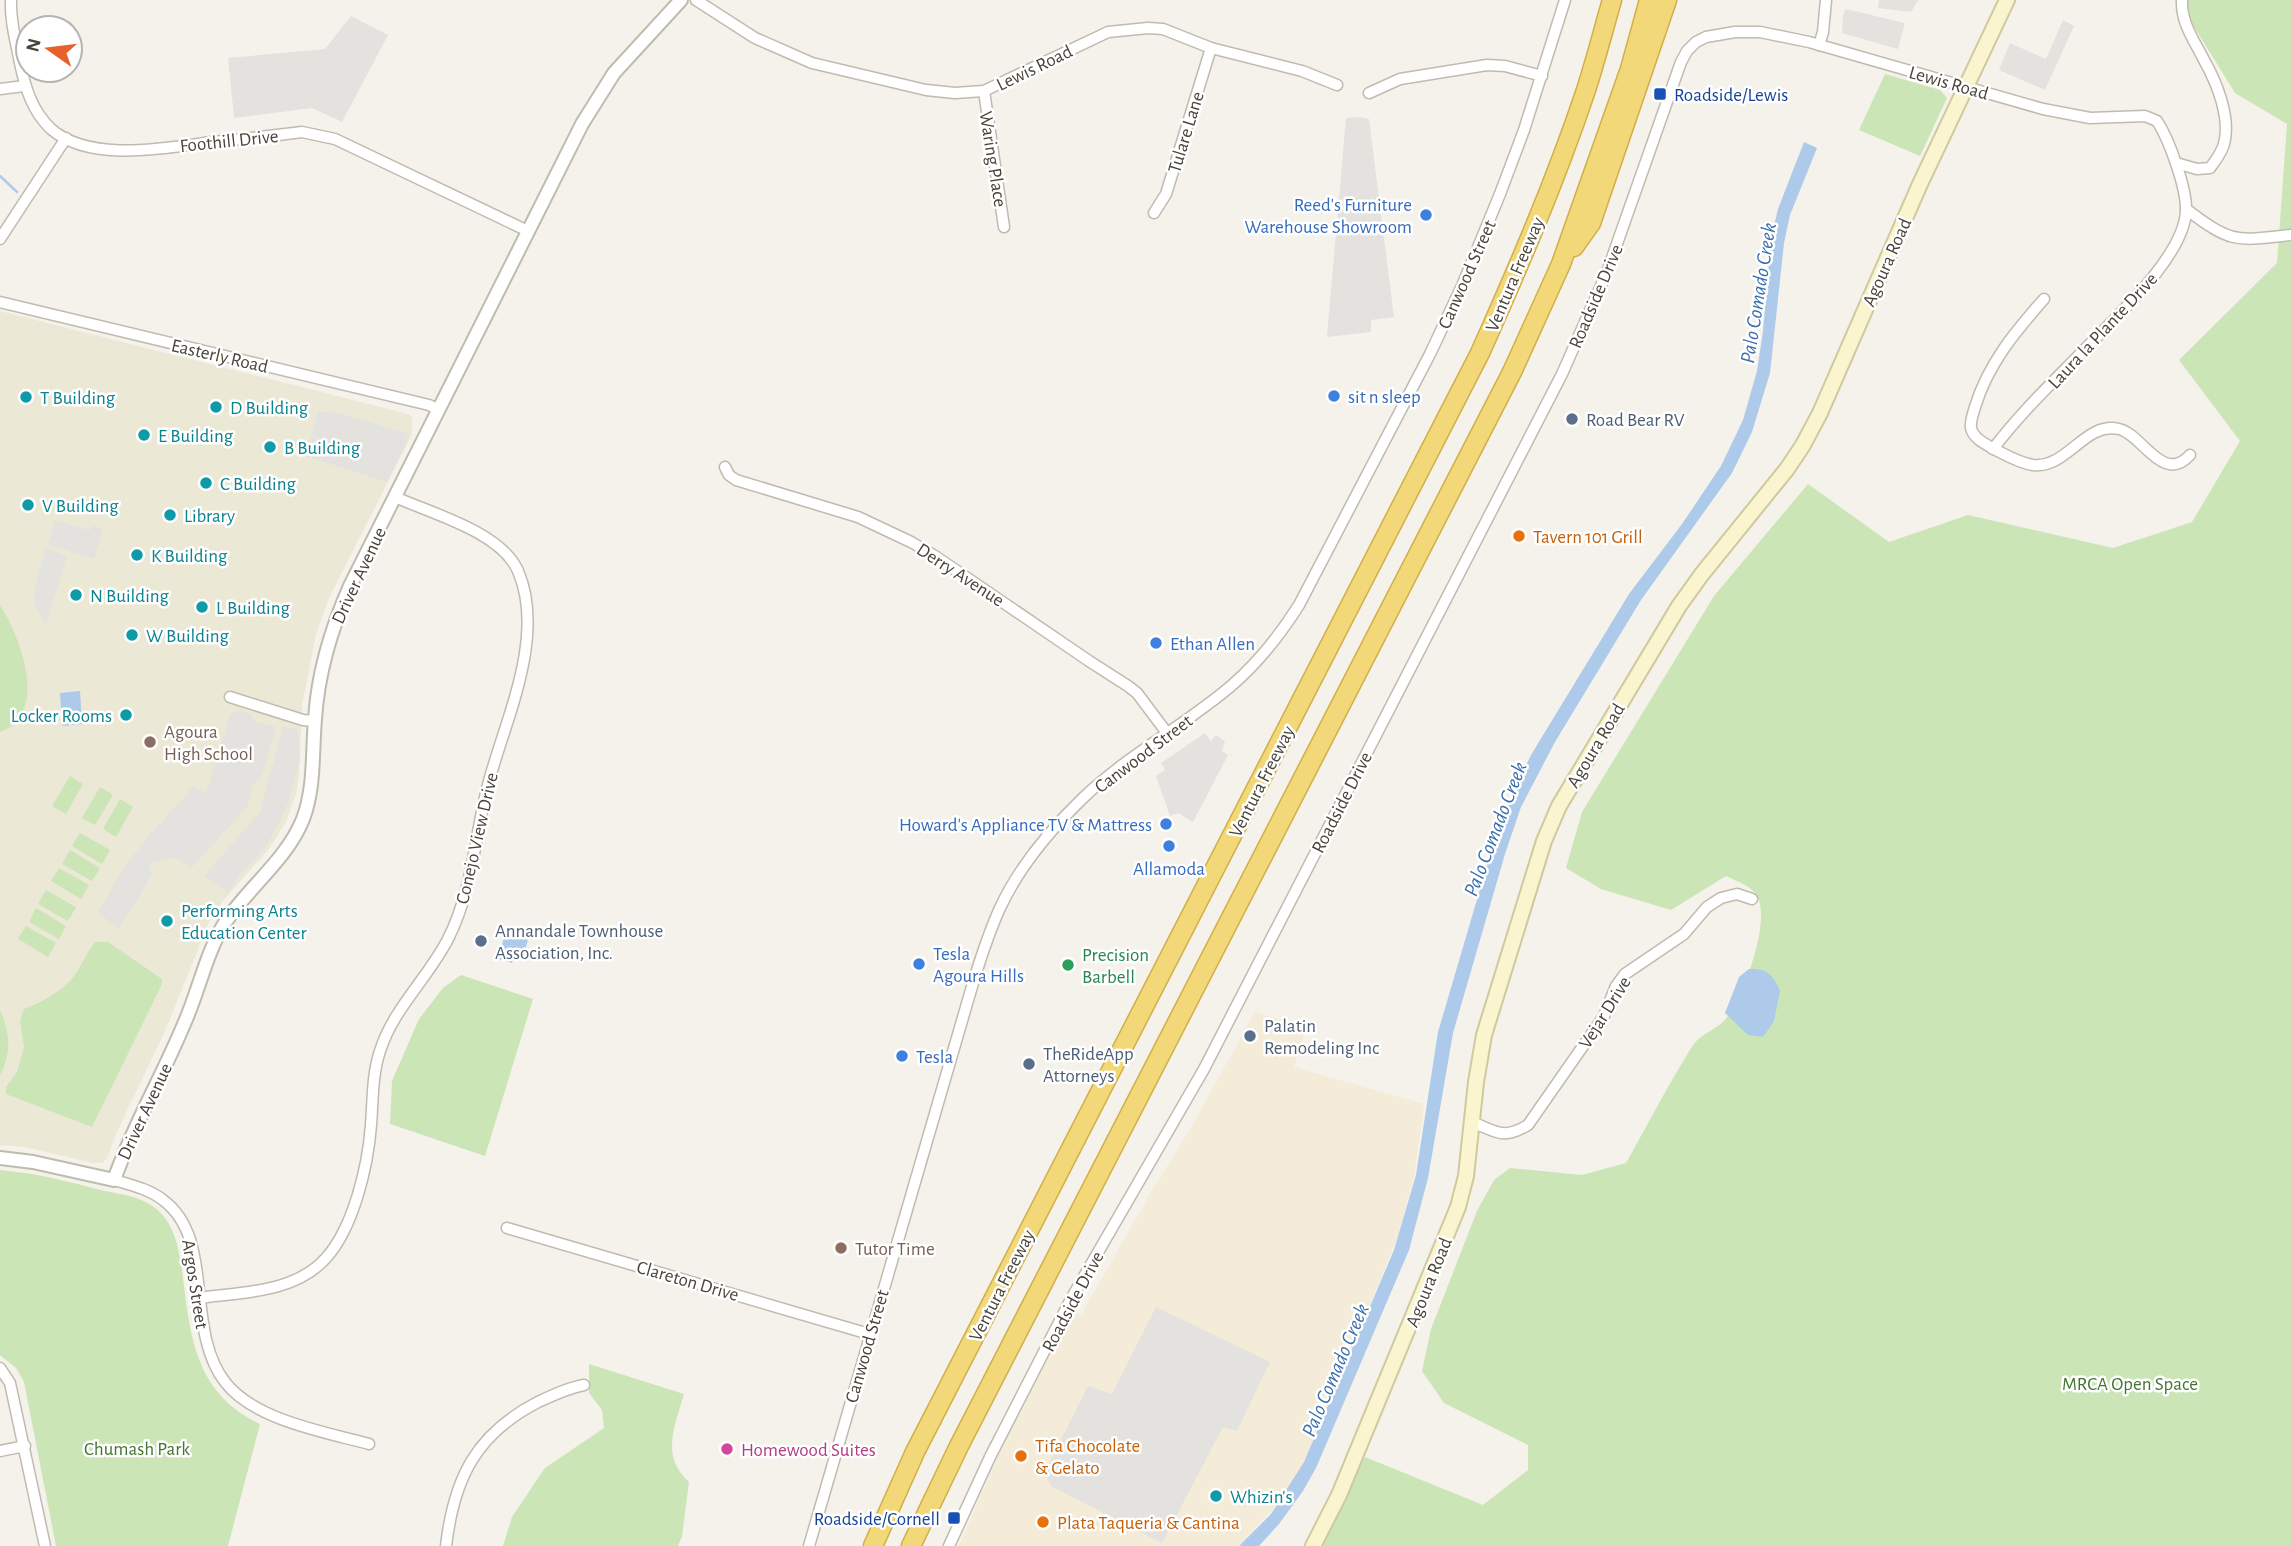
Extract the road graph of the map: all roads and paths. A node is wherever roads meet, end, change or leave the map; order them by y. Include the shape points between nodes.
1 (11, 0) edge
2 (681, 0) edge
3 (696, 0) edge
4 (1565, 0) edge
5 (1612, 0) edge
6 (1649, 0) edge
7 (1667, 0) edge
8 (1826, 0) edge
9 (2007, 0) edge
10 (2182, 0) edge
11 (1696, 42) joint
12 (1819, 45) junction
13 (1211, 48) junction
14 (1542, 76) junction
15 (1337, 85) dead end
16 (24, 86) junction
17 (1968, 87) junction
18 (0, 89) edge
19 (984, 92) junction
20 (1369, 93) dead end
21 (66, 138) junction
22 (2176, 163) junction
23 (2186, 209) junction
24 (1154, 213) dead end
25 (1004, 227) dead end
26 (528, 231) junction
27 (2291, 235) edge
28 (0, 239) edge
29 (1561, 264) junction
30 (2044, 299) dead end
31 (0, 302) edge
32 (439, 410) junction
33 (1993, 449) junction
34 (2190, 455) dead end
35 (725, 467) dead end
36 (395, 497) junction
37 (230, 697) dead end
38 (315, 721) junction
39 (1167, 733) junction
40 (1752, 899) dead end
41 (1472, 1122) junction
42 (0, 1158) edge
43 (114, 1180) junction
44 (507, 1228) dead end
45 (199, 1298) junction
46 (869, 1334) junction
47 (0, 1368) edge
48 (584, 1385) dead end
49 (369, 1444) dead end
50 (25, 1446) junction
51 (0, 1451) edge
52 (45, 1546) edge
53 (446, 1546) edge
54 (809, 1546) edge
55 (873, 1546) edge
56 (911, 1546) edge
57 (949, 1546) edge
58 (1313, 1546) edge

1 - 16 street, Foothill Drive
2 - 26 street, Driver Avenue via 600,93
3 - 19 street, Lewis Road via 755,38 812,63 926,90
4 - 14 street, Canwood Street
5 - 55 highway, Ventura Freeway via 1553,180 1480,353 922,1440
6 - 29 highway, Ventura Freeway via 1630,69
7 - 29 highway via 1591,223
8 - 12 street
9 - 17 main road, Agoura Road
10 - 22 street via 2184,23 2211,72 2226,130 2220,155 2210,168
11 - 12 street, Lewis Road via 1717,34 1760,32
11 - 57 street, Roadside Drive via 1681,62 1607,272 1562,374 1204,1069 1071,1299
12 - 17 street, Lewis Road
13 - 15 street, Lewis Road via 1302,71
13 - 19 street, Lewis Road via 1163,29 1118,29
13 - 24 street, Tulare Lane via 1166,194
14 - 20 street via 1487,65 1400,79
14 - 39 street, Canwood Street via 1462,286 1300,605 1233,685
16 - 18 street
16 - 21 street, Foothill Drive via 40,116
17 - 22 street, Lewis Road via 2090,118 2152,118 2161,127
17 - 41 main road, Agoura Road via 1803,444 1679,607 1559,806 1484,1035
19 - 25 street, Waring Place
21 - 26 street, Foothill Drive via 103,149 142,150 302,132 318,135
21 - 28 street
22 - 23 street
23 - 27 street via 2233,238
23 - 33 street, Laura la Plante Drive via 2159,270
26 - 32 street, Driver Avenue
29 - 56 highway, Ventura Freeway via 1513,372
30 - 33 street via 2002,350 1978,397 1971,430
31 - 32 street, Easterly Road
32 - 36 street, Driver Avenue
33 - 34 street via 2041,465 2103,428 2114,428 2124,430 2163,462 2180,462
35 - 39 street, Derry Avenue via 736,480 858,517 935,556 1128,686
36 - 38 street, Driver Avenue via 338,613 318,683
36 - 45 street, Conejo View Drive via 489,538 505,550 524,585 527,641 489,782 474,865 448,939 392,1022 380,1051 367,1159 341,1238 312,1272 293,1282
37 - 38 street
38 - 43 street, Driver Avenue via 314,767 302,819 288,847 226,922 212,948 186,1021 132,1131
39 - 46 street, Canwood Street via 1105,779 1060,821 1001,905 973,983
40 - 41 street, Vejar Drive via 1737,894 1721,898 1684,934 1625,974 1604,1016 1528,1125 1501,1134
41 - 58 main road, Agoura Road via 1458,1207 1339,1495
42 - 43 street, Argos Street
43 - 45 street, Argos Street via 146,1190 177,1213 192,1240
44 - 46 street, Clareton Drive
45 - 49 street, Argos Street via 204,1338 225,1383 246,1401 290,1422
46 - 54 street, Canwood Street
47 - 50 street via 10,1383
48 - 53 street via 543,1400 494,1431 470,1461 453,1508
50 - 51 street
50 - 52 street

